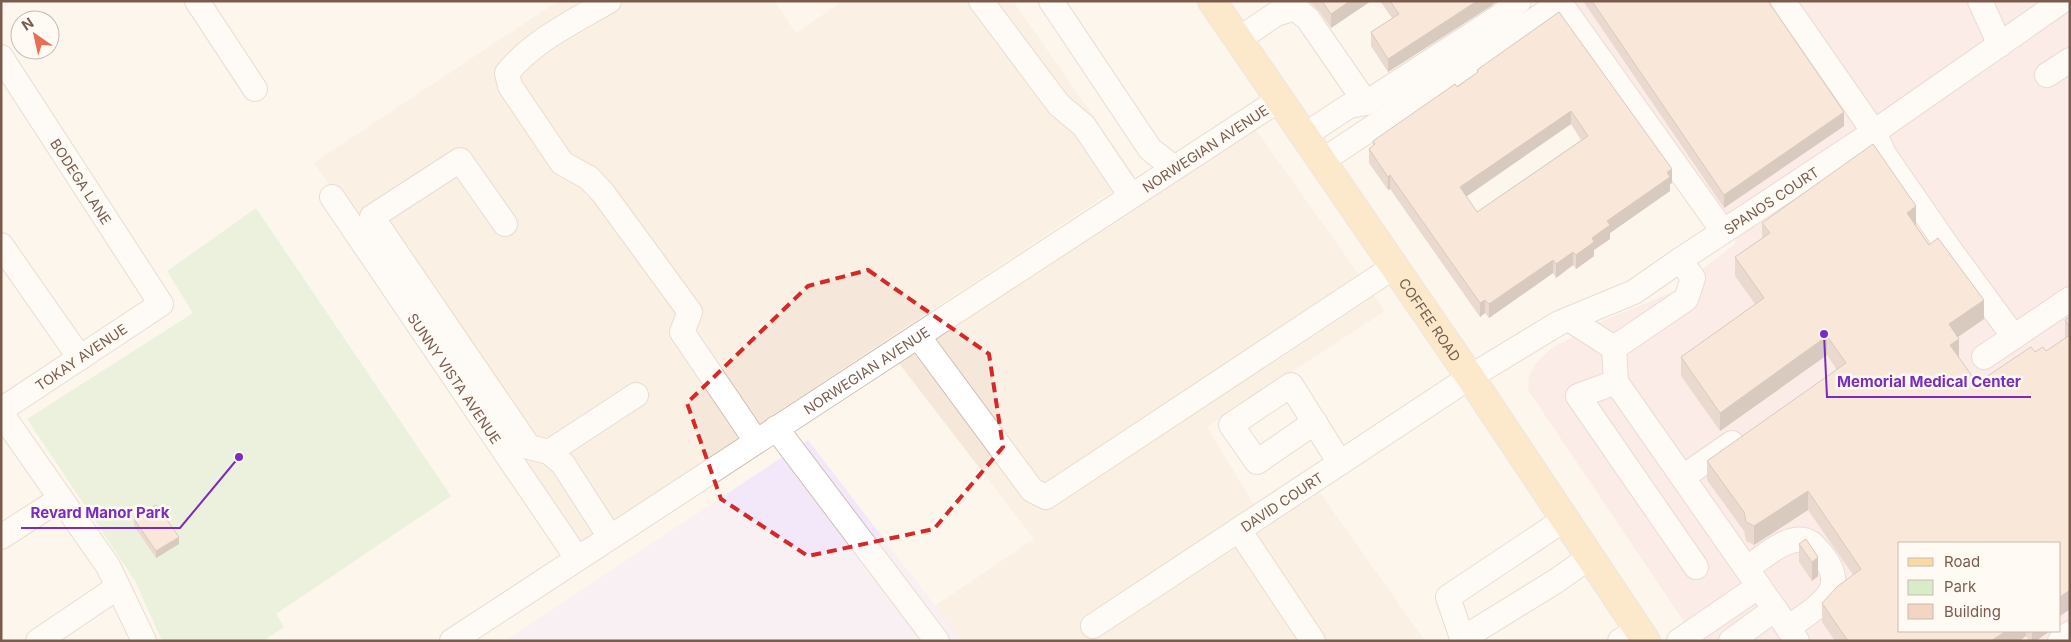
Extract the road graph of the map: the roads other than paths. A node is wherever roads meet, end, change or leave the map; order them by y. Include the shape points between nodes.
1 (197, 1) edge
2 (609, 1) edge
3 (981, 1) edge
4 (1051, 1) edge
5 (1519, 1) edge
6 (1783, 1) edge
7 (1980, 1) edge
8 (1215, 2) edge
9 (2048, 6) edge
10 (1239, 39) junction
11 (2000, 45) junction
12 (1, 57) edge
13 (2070, 60) edge
14 (2047, 76) dead end
15 (255, 89) dead end
16 (1280, 99) junction
17 (1366, 103) junction
18 (1874, 132) junction
19 (1305, 136) junction
20 (1322, 162) junction
21 (1174, 168) junction
22 (1131, 196) junction
23 (332, 197) dead end
24 (504, 224) dead end
25 (1724, 231) junction
26 (1, 246) edge
27 (1680, 260) junction
28 (1394, 266) junction
29 (2070, 299) edge
30 (161, 304) joint
31 (1569, 320) junction
32 (918, 336) junction
33 (2014, 337) junction
34 (1614, 348) junction
35 (1984, 357) dead end
36 (80, 358) junction
37 (1470, 377) junction
38 (1616, 382) junction
39 (636, 395) dead end
40 (1, 412) edge
41 (1315, 422) dead end
42 (776, 428) junction
43 (756, 441) junction
44 (1732, 443) edge
45 (549, 452) junction
46 (1340, 463) junction
47 (1682, 477) junction
48 (60, 498) junction
49 (1564, 519) junction
50 (1239, 530) junction
51 (1, 537) edge
52 (610, 537) junction
53 (1590, 557) junction
54 (577, 558) junction
55 (1696, 567) dead end
56 (1753, 577) junction
57 (118, 587) junction
58 (1093, 626) dead end
59 (1787, 626) edge
60 (2070, 633) edge
61 (1635, 637) edge
62 (1462, 640) edge
63 (38, 641) edge
64 (144, 641) edge
65 (452, 641) edge
66 (937, 641) edge
67 (1313, 641) edge
68 (1679, 641) edge
69 (1731, 641) edge
70 (2060, 641) edge

1 - 15 street
2 - 43 street via 521,56 508,73 510,86 562,164 589,178 603,193 690,312 682,332
3 - 22 street via 1059,106 1084,126
4 - 21 street via 1150,149
5 - 17 street
6 - 18 street
7 - 11 street
8 - 10 main road, COFFEE ROAD
9 - 11 street, SPANOS COURT
10 - 16 main road, COFFEE ROAD
10 - 17 street via 1276,14 1295,8 1308,19
11 - 18 street, SPANOS COURT
12 - 30 street, BODEGA LANE
13 - 14 street
16 - 19 main road, COFFEE ROAD
16 - 21 street, NORWEGIAN AVENUE
17 - 19 street via 1349,106
18 - 25 street, SPANOS COURT
18 - 33 street via 1884,154
19 - 20 main road, COFFEE ROAD
20 - 25 street via 1560,3
20 - 28 main road, COFFEE ROAD
21 - 22 street, NORWEGIAN AVENUE
22 - 32 street, NORWEGIAN AVENUE
23 - 54 street, SUNNY VISTA AVENUE
24 - 45 street via 460,160 372,217 529,447
25 - 27 street, SPANOS COURT
26 - 36 street
27 - 31 street, SPANOS COURT via 1634,292
27 - 34 street via 1693,278 1686,299
28 - 32 street via 1046,496 1032,490
28 - 37 main road, COFFEE ROAD
29 - 33 street
30 - 36 street, TOKAY AVENUE
31 - 34 street
31 - 37 street, SPANOS COURT
32 - 42 street, NORWEGIAN AVENUE
33 - 35 street
34 - 38 street
36 - 40 street, TOKAY AVENUE
37 - 46 street, DAVID COURT
37 - 49 main road, COFFEE ROAD
38 - 47 street
38 - 55 street via 1578,396
39 - 45 street
40 - 48 street
41 - 46 street
42 - 43 street, NORWEGIAN AVENUE
42 - 66 street
43 - 52 street, NORWEGIAN AVENUE
44 - 47 street
45 - 52 street via 563,464
46 - 50 street, DAVID COURT
47 - 56 street
48 - 51 street
48 - 57 street via 108,566
49 - 53 main road, COFFEE ROAD
49 - 62 street via 1448,597
50 - 58 street, DAVID COURT
50 - 67 street
52 - 54 street, NORWEGIAN AVENUE
53 - 61 main road, COFFEE ROAD
53 - 62 street
54 - 65 street, NORWEGIAN AVENUE
56 - 59 street
56 - 59 street via 1783,545 1796,539 1811,543 1831,569 1834,582 1829,595
56 - 68 street
57 - 63 street
57 - 64 street
59 - 69 street
60 - 70 street

